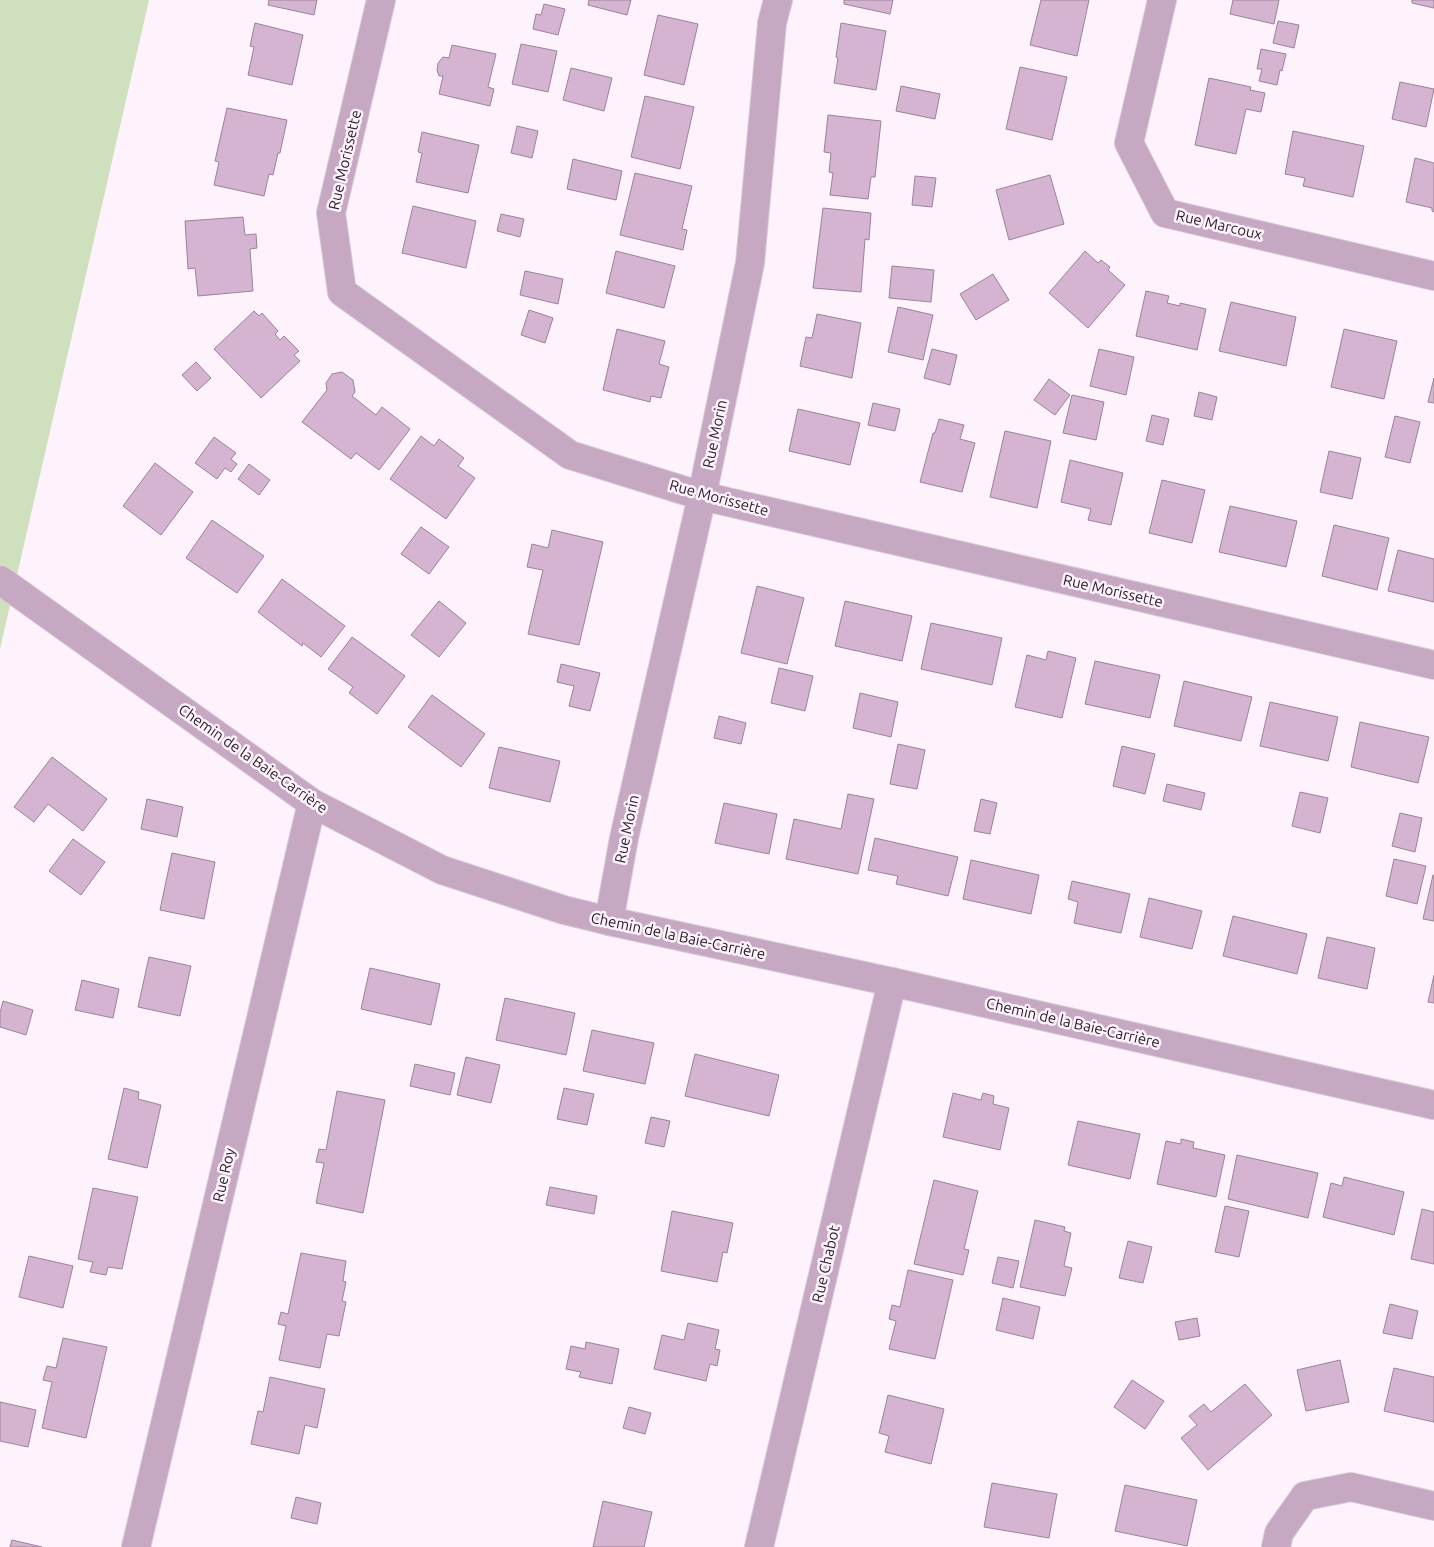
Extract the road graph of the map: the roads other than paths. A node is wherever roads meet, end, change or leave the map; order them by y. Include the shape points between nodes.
1 (381, 0) edge
2 (778, 0) edge
3 (1162, 0) edge
4 (1434, 276) edge
5 (702, 496) junction
6 (0, 580) edge
7 (1434, 665) edge
8 (312, 803) junction
9 (608, 921) junction
10 (892, 982) junction
11 (1434, 1105) edge
12 (1434, 1506) edge
13 (136, 1547) edge
14 (759, 1547) edge
15 (1276, 1547) edge

1 - 5 street, Rue Morissette via 332,213 342,292 570,455
2 - 5 street, Rue Morin via 772,23 750,263
3 - 4 street, Rue Marcoux via 1129,143 1165,213
5 - 7 street, Rue Morissette
5 - 9 street, Rue Morin
6 - 8 street, Chemin de la Baie-Carrière
8 - 9 street, Chemin de la Baie-Carrière via 442,870
8 - 13 street, Rue Roy
9 - 10 street, Chemin de la Baie-Carrière
10 - 11 street, Chemin de la Baie-Carrière
10 - 14 street, Rue Chabot
12 - 15 street via 1351,1487 1304,1496 1280,1533

